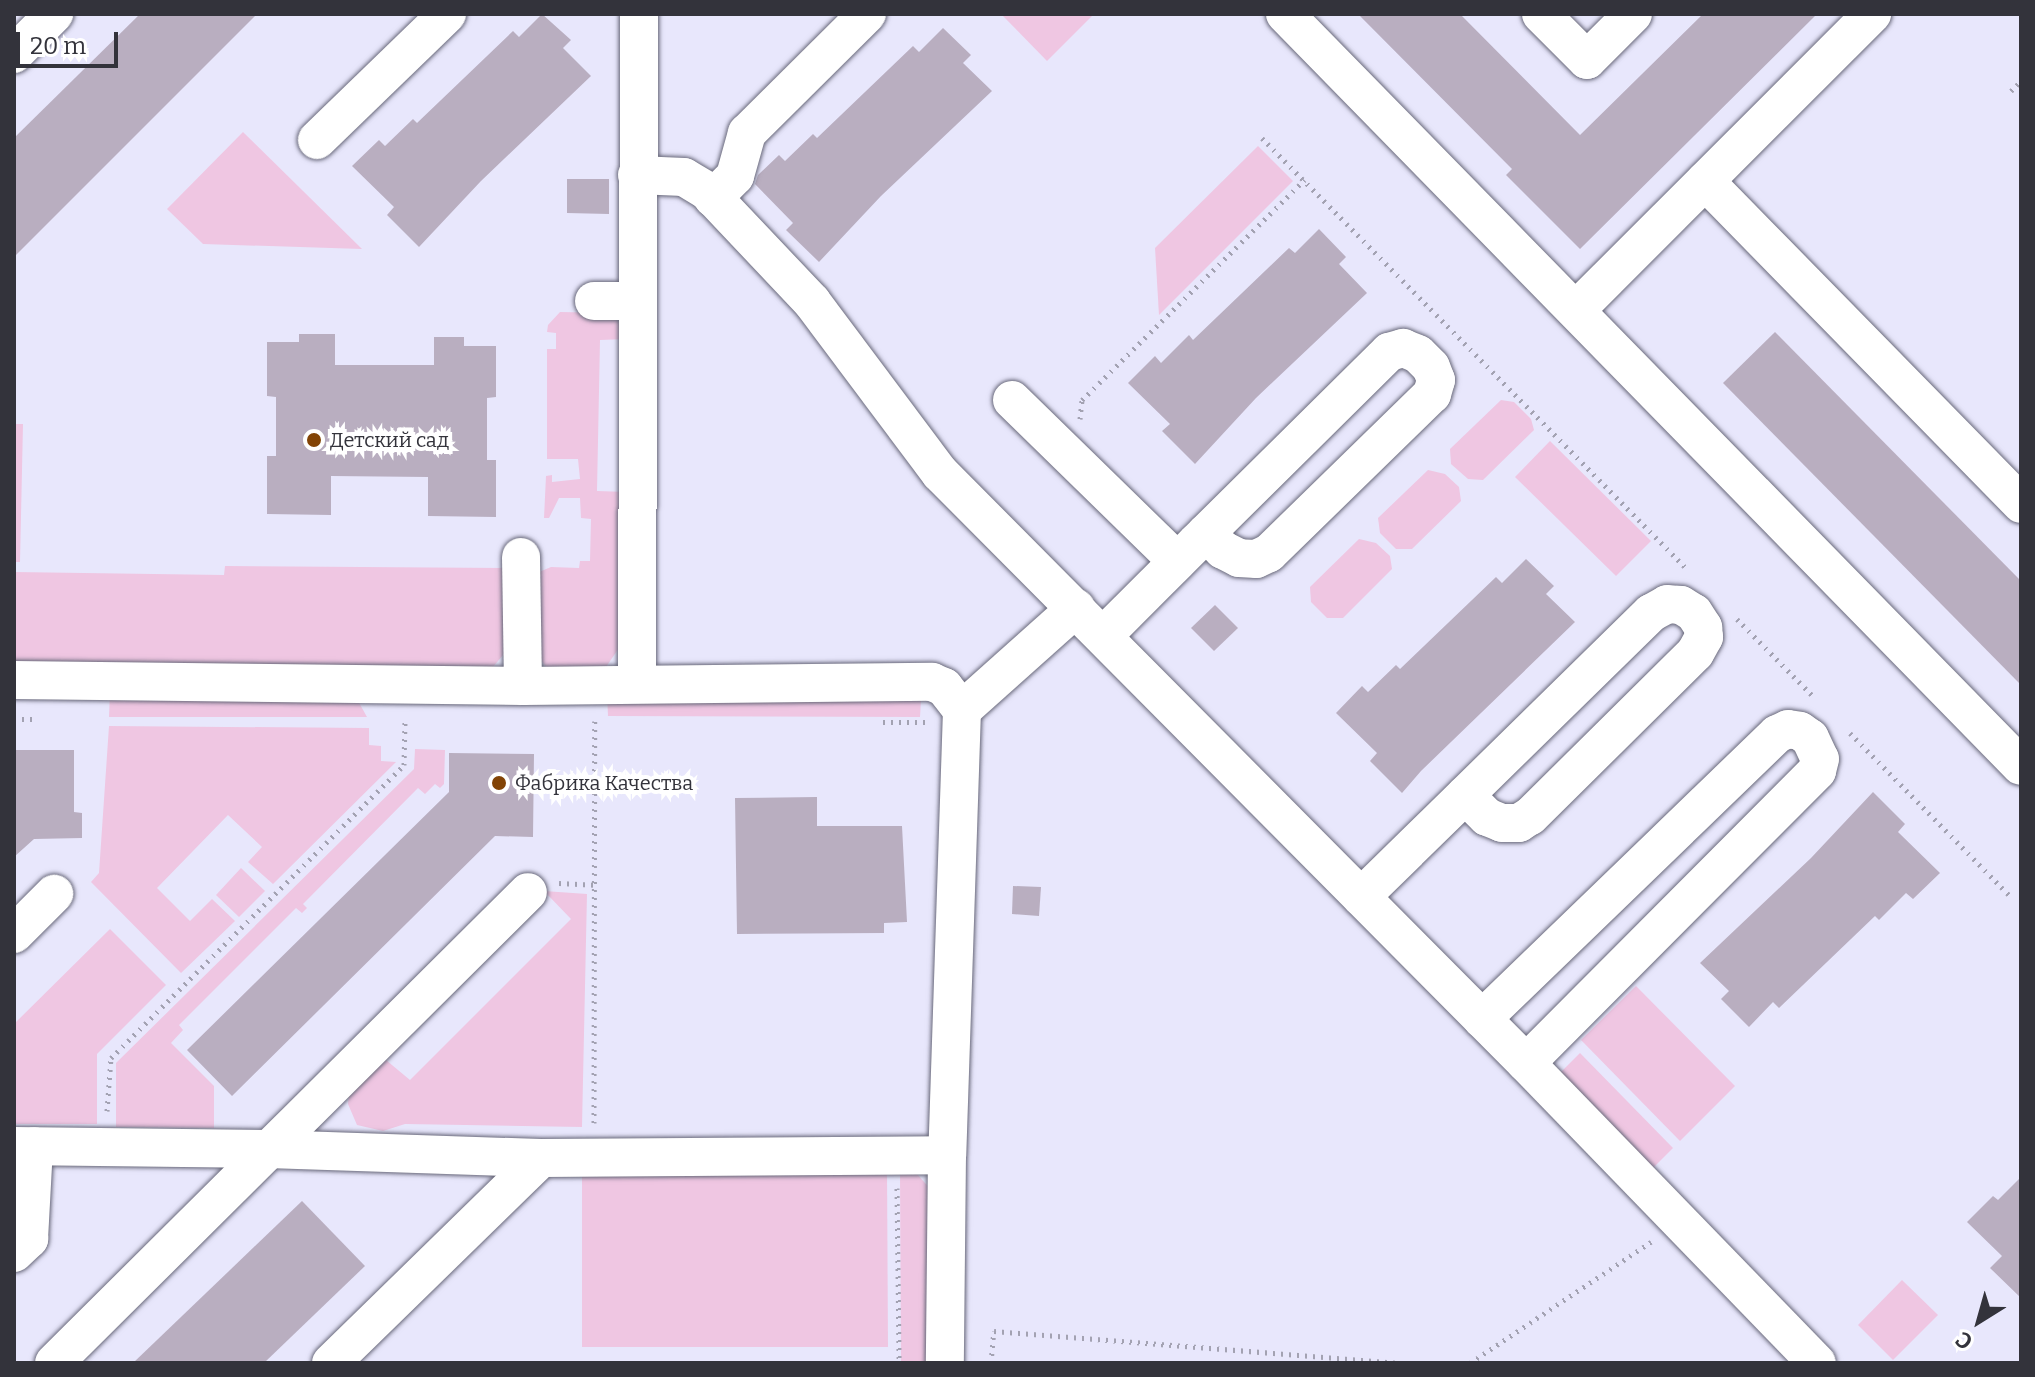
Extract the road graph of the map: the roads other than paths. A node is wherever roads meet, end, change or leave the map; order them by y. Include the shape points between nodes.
1 (54, 14) edge
2 (447, 14) edge
3 (639, 14) edge
4 (867, 14) edge
5 (1285, 14) edge
6 (1541, 14) edge
7 (1633, 14) edge
8 (1872, 14) edge
9 (14, 54) edge
10 (317, 140) dead end
11 (637, 175) junction
12 (1705, 181) junction
13 (713, 198) junction
14 (594, 301) dead end
15 (637, 301) junction
16 (1576, 310) junction
17 (1012, 400) dead end
18 (2021, 504) edge
19 (1206, 533) junction
20 (521, 557) dead end
21 (1177, 561) junction
22 (1076, 608) junction
23 (1103, 636) junction
24 (14, 680) edge
25 (637, 684) junction
26 (523, 686) junction
27 (945, 711) junction
28 (2021, 766) edge
29 (1465, 795) junction
30 (528, 892) dead end
31 (54, 894) dead end
32 (1361, 897) junction
33 (14, 934) edge
34 (1482, 1019) junction
35 (1526, 1063) junction
36 (24, 1146) edge
37 (268, 1149) junction
38 (947, 1155) junction
39 (541, 1158) junction
40 (14, 1253) edge
41 (54, 1363) edge
42 (331, 1363) edge
43 (945, 1363) edge
44 (1817, 1363) edge

1 - 9 lane
2 - 10 lane
3 - 11 lane
4 - 13 lane via 747,133 735,176
5 - 16 lane
6 - 7 lane via 1587,60
8 - 12 lane
11 - 13 lane via 684,177
11 - 15 lane
12 - 16 lane
12 - 18 lane
13 - 22 lane via 812,302 940,473
14 - 15 lane
15 - 25 lane
16 - 28 lane
17 - 21 lane
19 - 19 lane via 1389,352 1403,348 1431,367 1436,380 1432,394 1269,553 1239,558
19 - 21 lane
20 - 26 lane
21 - 23 lane
22 - 23 lane
22 - 27 lane
23 - 32 lane
24 - 26 lane
25 - 26 lane
25 - 27 lane via 932,682 944,687
27 - 38 lane
29 - 29 lane via 1651,613 1667,604 1694,613 1704,637 1695,653 1530,816 1519,823 1502,823 1487,817
29 - 32 lane
30 - 37 lane
31 - 33 lane
32 - 34 lane
34 - 35 lane
34 - 35 lane via 1777,734 1788,729 1810,738 1820,759 1817,771
35 - 44 lane
36 - 37 lane
36 - 40 lane via 29,1239
37 - 39 lane
37 - 41 lane
38 - 39 lane
38 - 43 lane
39 - 42 lane

